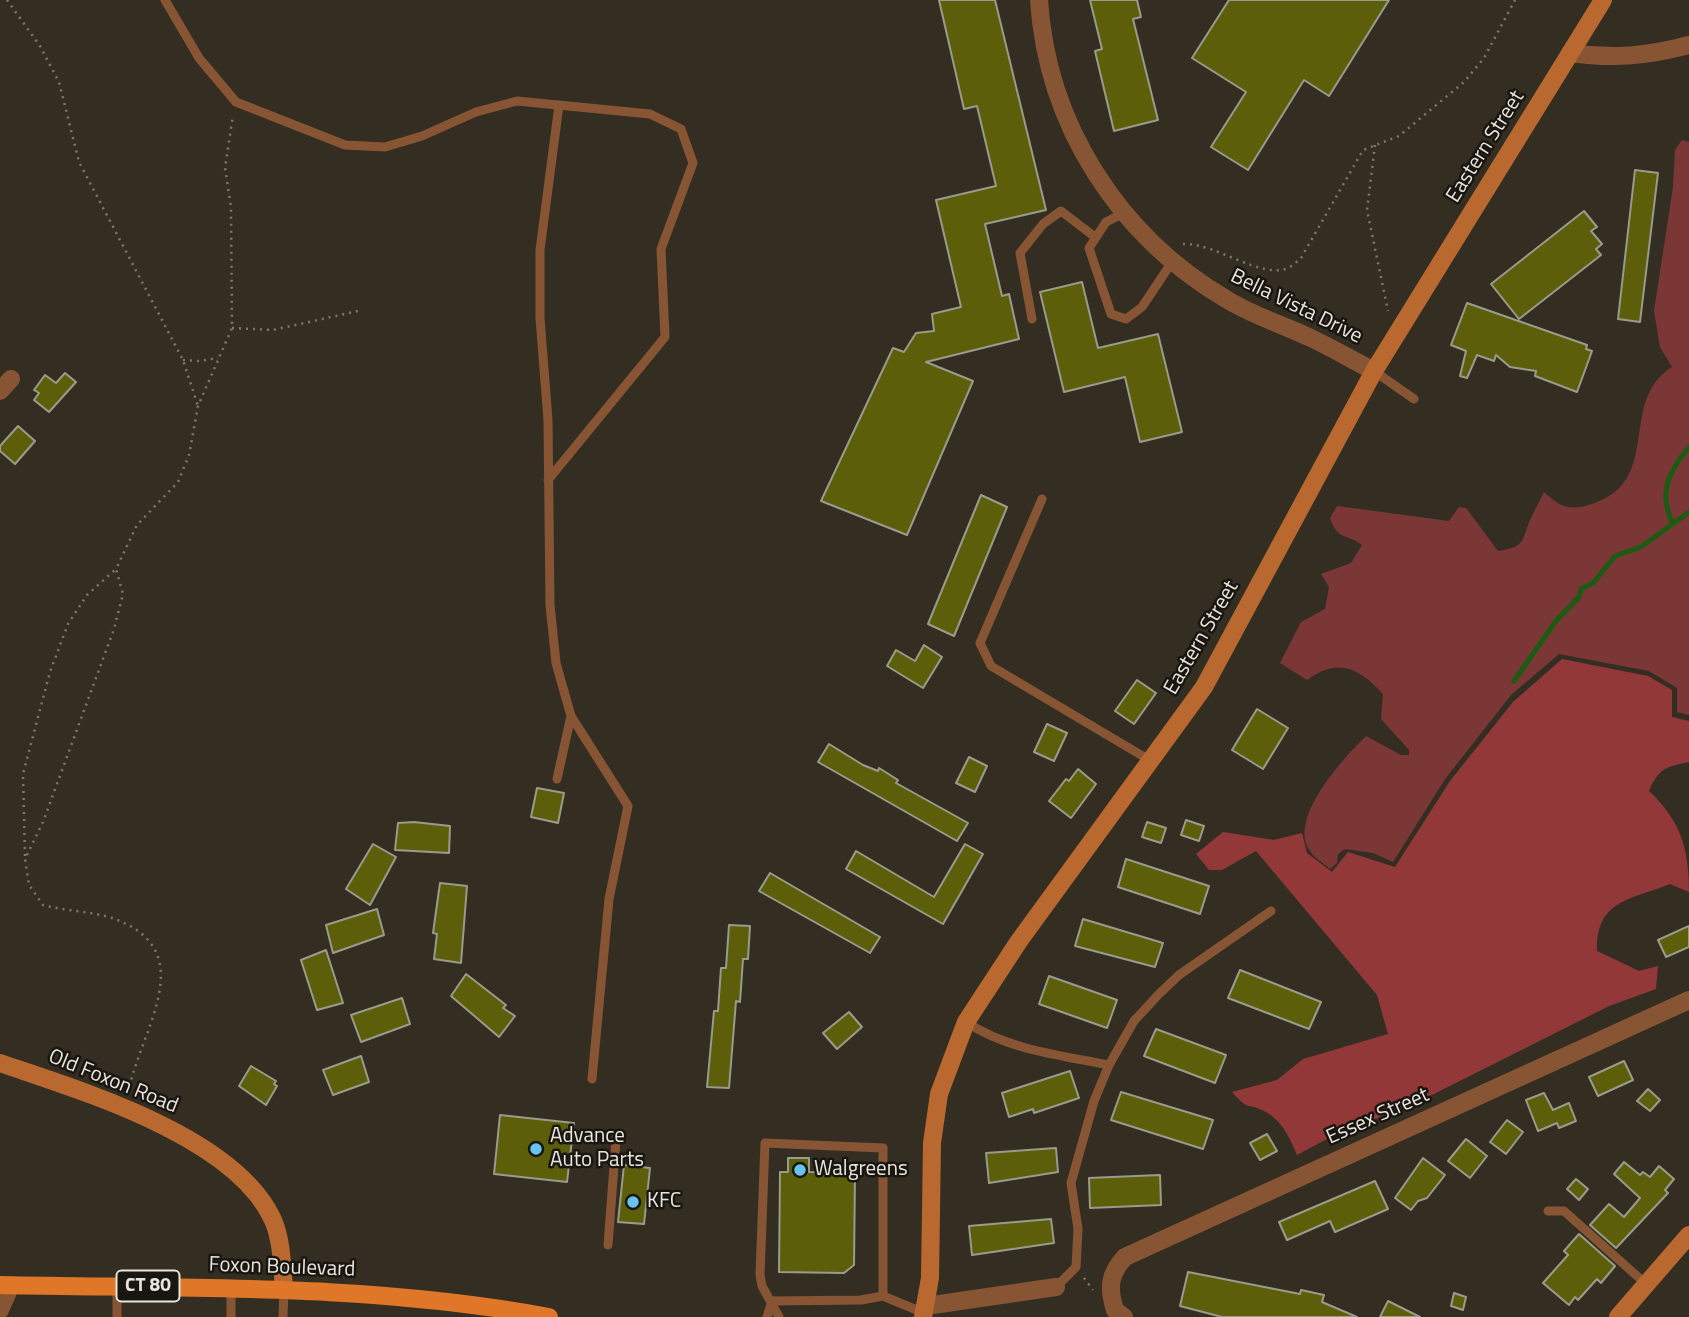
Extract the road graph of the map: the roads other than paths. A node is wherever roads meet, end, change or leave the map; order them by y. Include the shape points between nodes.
1 (165, 0) edge
2 (1039, 0) edge
3 (1603, 0) edge
4 (1689, 45) edge
5 (1570, 53) junction
6 (559, 105) junction
7 (1124, 213) junction
8 (1095, 237) junction
9 (1172, 262) junction
10 (1032, 319) dead end
11 (1374, 372) junction
12 (1414, 399) dead end
13 (548, 480) junction
14 (1042, 499) dead end
15 (571, 716) junction
16 (1151, 761) junction
17 (558, 779) dead end
18 (1271, 911) dead end
19 (1689, 1000) edge
20 (966, 1022) junction
21 (0, 1063) edge
22 (1109, 1065) junction
23 (592, 1079) dead end
24 (616, 1140) dead end
25 (1548, 1211) dead end
26 (1689, 1236) edge
27 (608, 1245) dead end
28 (1646, 1284) junction
29 (5, 1285) edge
30 (117, 1286) junction
31 (1056, 1287) joint
32 (231, 1288) junction
33 (284, 1289) junction
34 (883, 1296) junction
35 (772, 1301) junction
36 (0, 1310) edge
37 (924, 1312) edge
38 (117, 1317) edge
39 (231, 1317) edge
40 (283, 1317) edge
41 (549, 1317) edge
42 (767, 1317) edge
43 (779, 1317) edge
44 (1124, 1317) edge
45 (1618, 1317) edge

1 - 6 lane via 199,58 236,102 345,145 385,147 517,101
2 - 7 street, Bella Vista Drive via 1047,63 1063,110 1090,167
3 - 5 street, Eastern Street
4 - 5 street via 1616,58
5 - 11 street, Eastern Street
6 - 13 lane via 540,250
6 - 13 lane via 650,114 681,129 693,163 661,249 665,337
7 - 8 lane via 1106,222
7 - 9 street, Bella Vista Drive
8 - 9 lane via 1089,248 1111,314 1126,319 1142,307
8 - 10 lane via 1061,211 1043,224 1020,253
9 - 11 street, Bella Vista Drive via 1242,309 1312,338
11 - 12 lane
11 - 16 street, Eastern Street via 1204,687
13 - 15 lane via 550,605 556,663
14 - 16 lane via 980,643 991,666
15 - 17 lane
15 - 23 lane via 628,806 610,899
16 - 20 street, Eastern Street via 1019,941
18 - 22 lane via 1158,994 1134,1021
19 - 44 street, Essex Street via 1125,1257 1114,1269 1110,1295 1115,1310
20 - 22 lane via 987,1036
20 - 37 street, Eastern Street via 939,1094 930,1278
21 - 33 street, Old Foxon Road via 125,1107 193,1142 246,1185 273,1220
22 - 31 lane via 1071,1183 1078,1229 1076,1267
24 - 27 lane
25 - 28 lane via 1564,1211
26 - 28 street
28 - 45 street
29 - 30 main road, Foxon Boulevard / CT 80
29 - 36 street
30 - 32 main road, Foxon Boulevard / CT 80
30 - 38 lane
31 - 37 street
32 - 33 main road, Foxon Boulevard / CT 80
32 - 39 lane
33 - 40 lane
33 - 41 main road, Foxon Boulevard / CT 80 via 375,1295
34 - 35 lane
34 - 35 lane via 883,1148 765,1143 760,1275
34 - 37 lane
35 - 42 lane
35 - 43 lane

